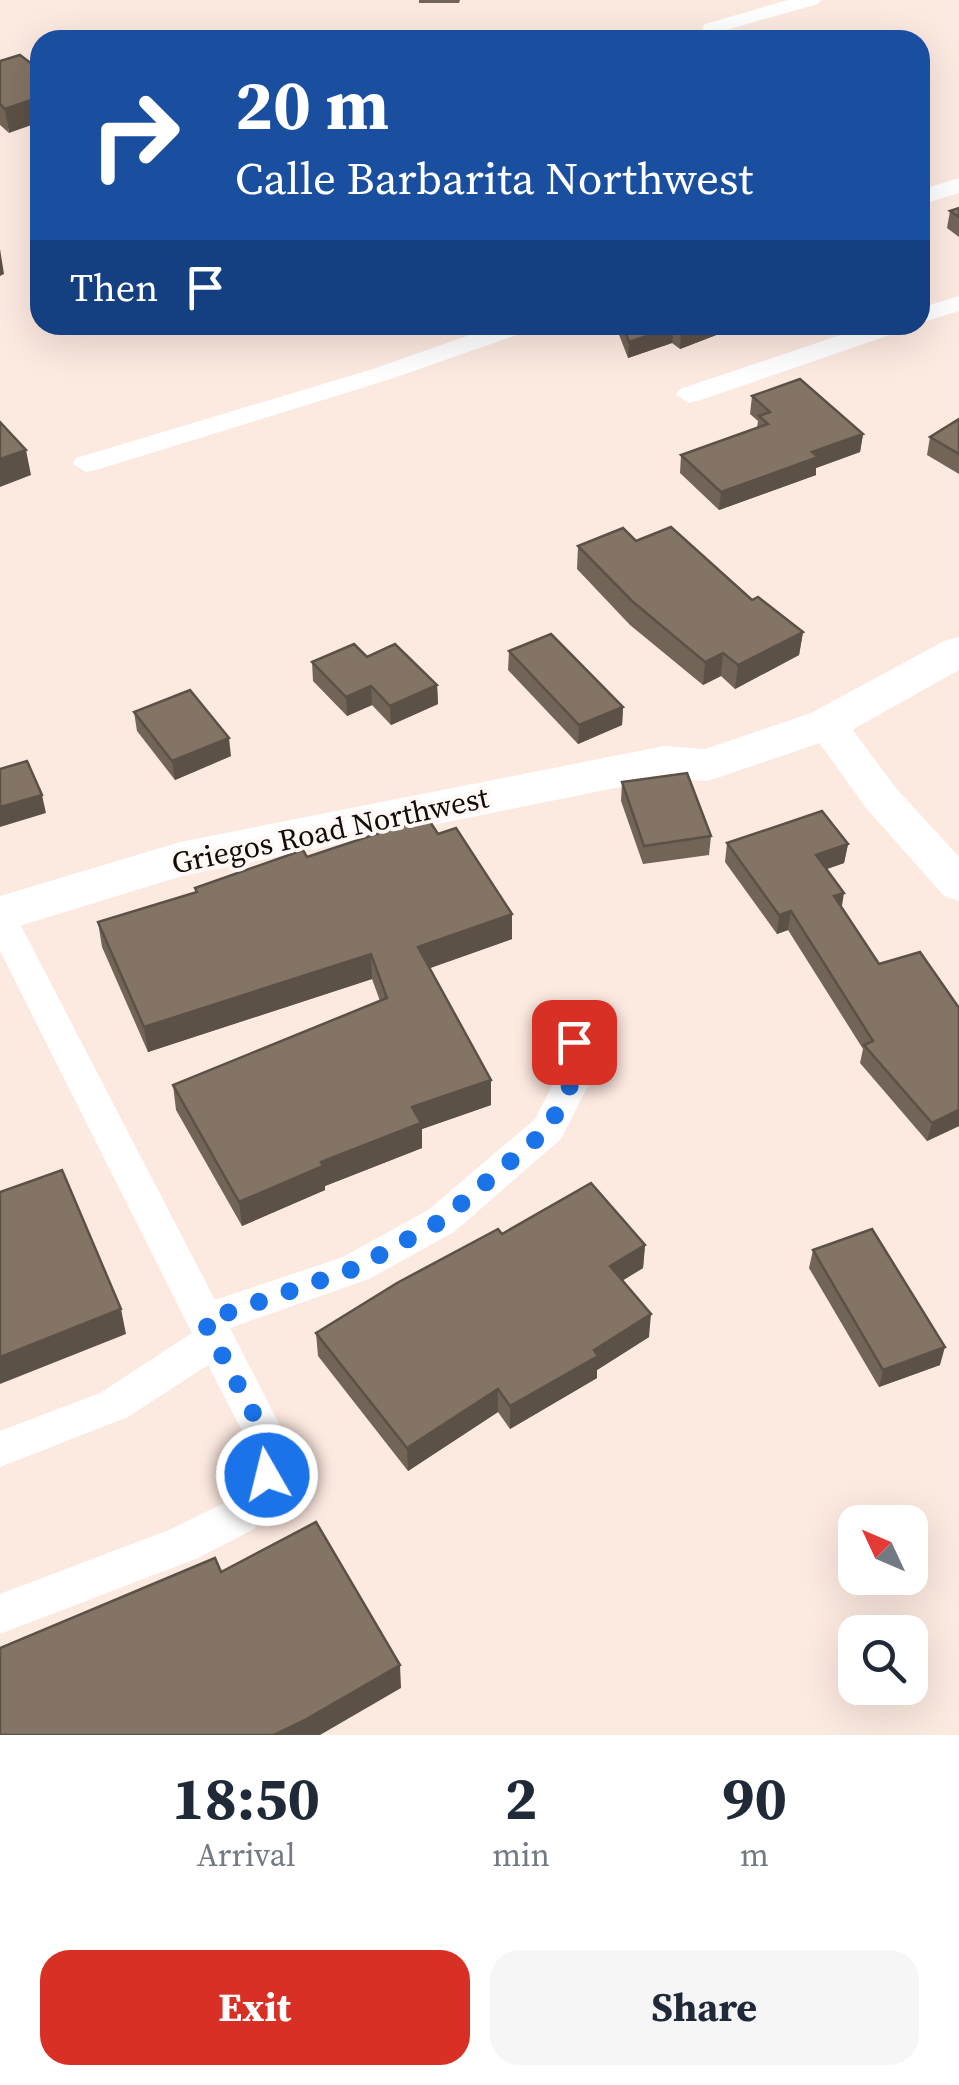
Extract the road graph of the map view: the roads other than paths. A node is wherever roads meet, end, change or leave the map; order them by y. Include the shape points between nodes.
1 (811, 0) edge
2 (712, 28) dead end
3 (959, 185) edge
4 (930, 195) edge
5 (959, 303) edge
6 (930, 313) edge
7 (493, 335) edge
8 (842, 335) edge
9 (689, 395) dead end
10 (86, 464) dead end
11 (959, 625) edge
12 (959, 651) edge
13 (818, 713) junction
14 (959, 885) edge
15 (0, 916) edge
16 (566, 1022) dead end
17 (209, 1330) junction
18 (0, 1450) edge
19 (0, 1614) edge

1 - 2 street
3 - 4 street
5 - 6 street
7 - 10 street
8 - 9 street
11 - 13 main road, Griegos Road Northwest
12 - 13 main road, Griegos Road Northwest
13 - 14 street via 881,798
13 - 15 main road, Griegos Road Northwest via 706,764 664,762 180,859
15 - 17 street
16 - 17 street via 582,1062 548,1129 441,1221 356,1268
17 - 18 street via 114,1405
17 - 19 street via 261,1428 267,1475 239,1516

